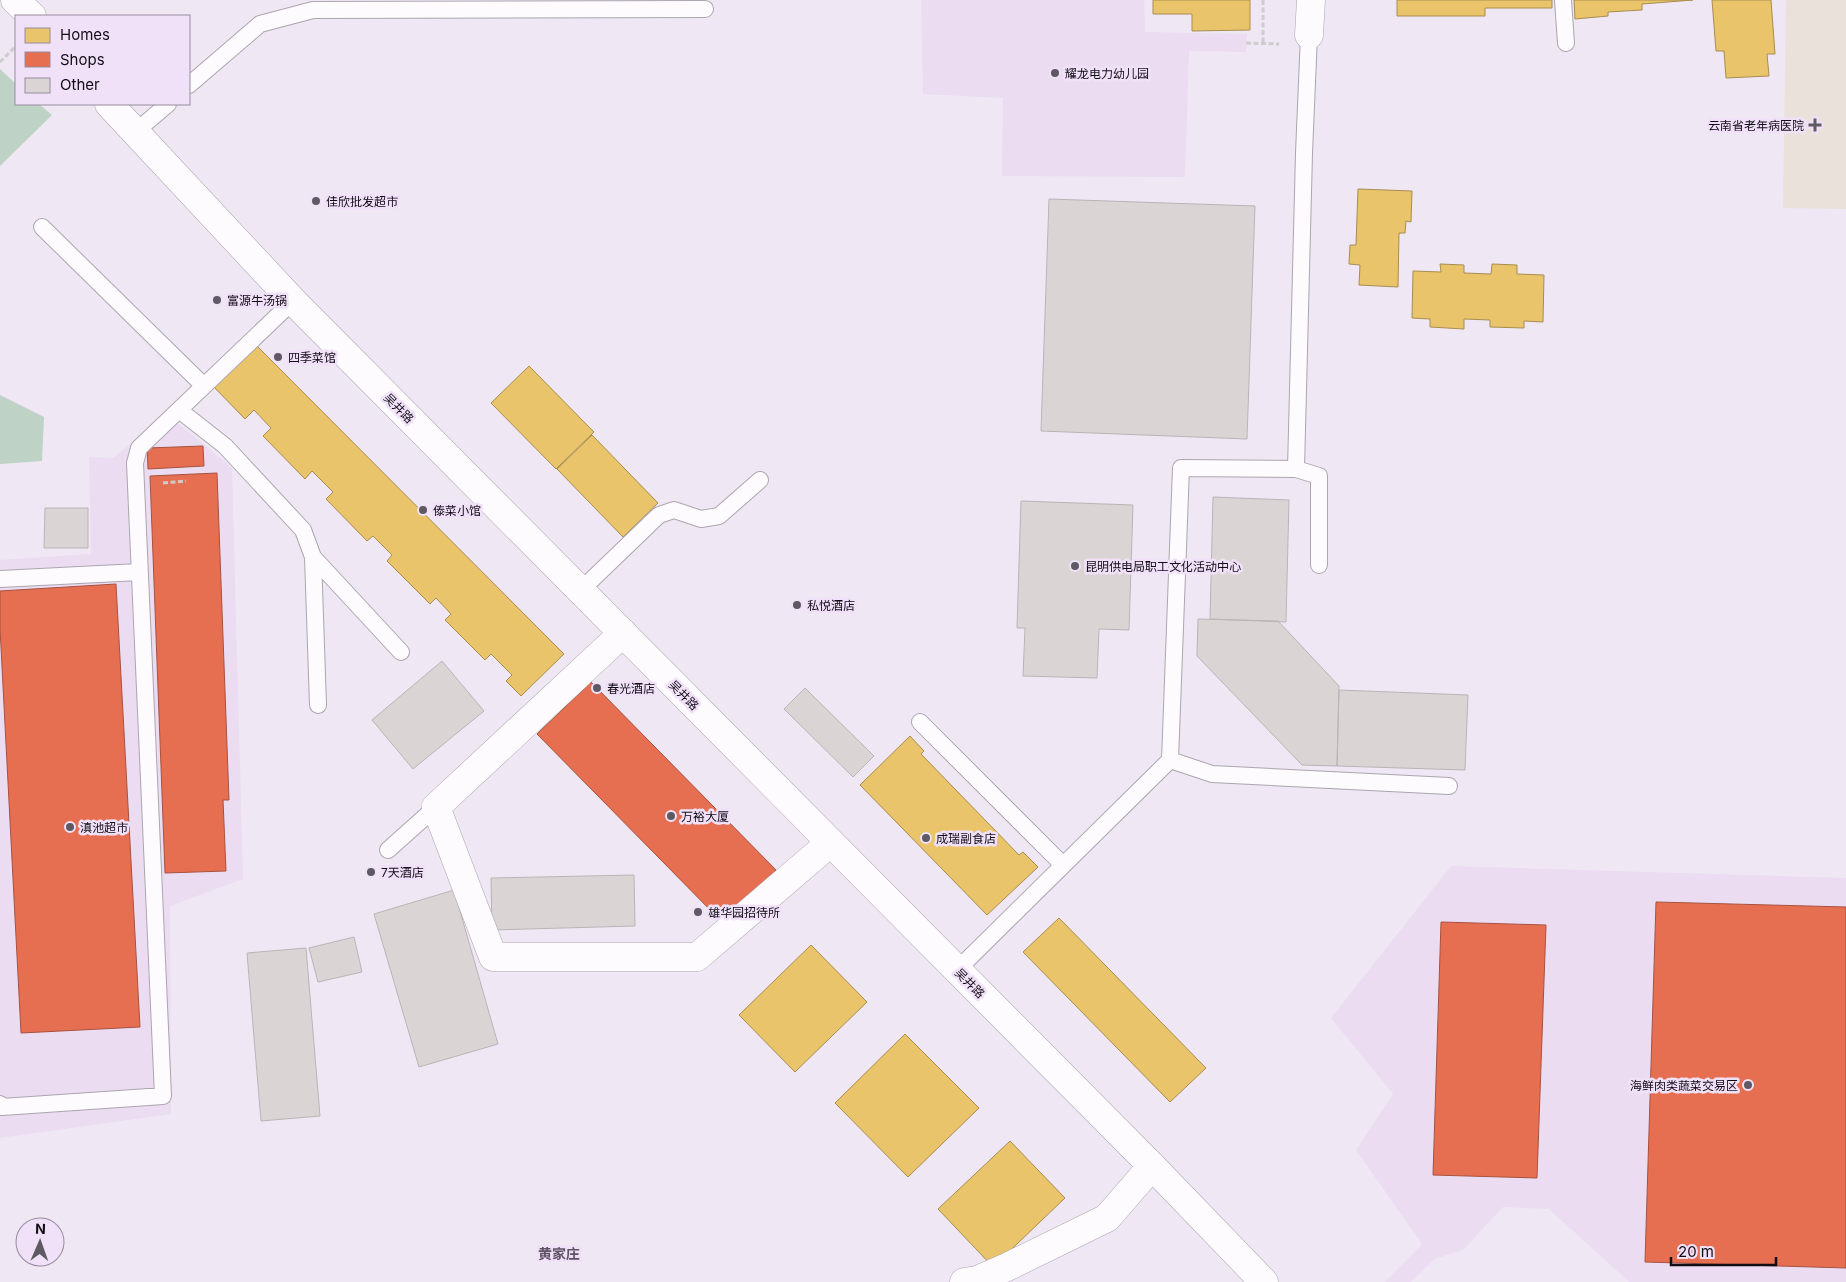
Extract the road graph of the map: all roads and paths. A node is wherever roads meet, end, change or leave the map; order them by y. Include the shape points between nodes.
1 (15, 0) edge
2 (1262, 0) edge
3 (1311, 0) edge
4 (1563, 0) edge
5 (562, 5) edge
6 (705, 9) dead end
7 (31, 15) edge
8 (1310, 34) joint
9 (1263, 43) dead end
10 (1566, 43) dead end
11 (15, 47) edge
12 (0, 62) edge
13 (190, 84) edge
14 (110, 105) edge
15 (167, 105) edge
16 (134, 133) junction
17 (42, 227) dead end
18 (293, 301) junction
19 (204, 386) junction
20 (179, 410) junction
21 (1296, 469) junction
22 (760, 480) dead end
23 (186, 481) dead end
24 (159, 483) dead end
25 (313, 557) junction
26 (1319, 565) dead end
27 (139, 572) junction
28 (0, 579) edge
29 (580, 591) junction
30 (623, 633) junction
31 (401, 652) dead end
32 (318, 706) dead end
33 (920, 722) dead end
34 (1170, 760) junction
35 (1449, 786) dead end
36 (436, 807) junction
37 (830, 843) junction
38 (388, 850) dead end
39 (1063, 865) junction
40 (957, 970) junction
41 (0, 1104) edge
42 (1152, 1166) junction
43 (964, 1282) edge
44 (1264, 1282) edge

1 - 7 street
2 - 9 path
3 - 8 street
4 - 10 lane
5 - 6 lane
5 - 13 lane via 313,10 260,24
8 - 21 lane
11 - 12 path
14 - 16 street, 吴井路
15 - 16 lane
16 - 18 street, 吴井路
17 - 19 lane
18 - 19 lane
18 - 29 street, 吴井路
19 - 20 lane
20 - 25 lane via 225,446 303,530
20 - 27 lane via 139,448 134,464
21 - 26 lane via 1319,476
21 - 34 lane via 1181,468
22 - 29 lane via 718,516 701,519 674,510 659,514
23 - 24 path
25 - 31 lane
25 - 32 lane
27 - 28 lane via 57,582
27 - 41 lane via 162,1096 2,1107
29 - 30 street, 吴井路
30 - 36 street
30 - 37 street, 吴井路
33 - 39 lane
34 - 35 lane via 1212,774
34 - 39 lane
36 - 37 street via 493,957 697,957
36 - 38 lane
37 - 40 street, 吴井路
39 - 40 lane
40 - 42 street, 吴井路
42 - 43 street via 1107,1218 1007,1267
42 - 44 street, 吴井路

